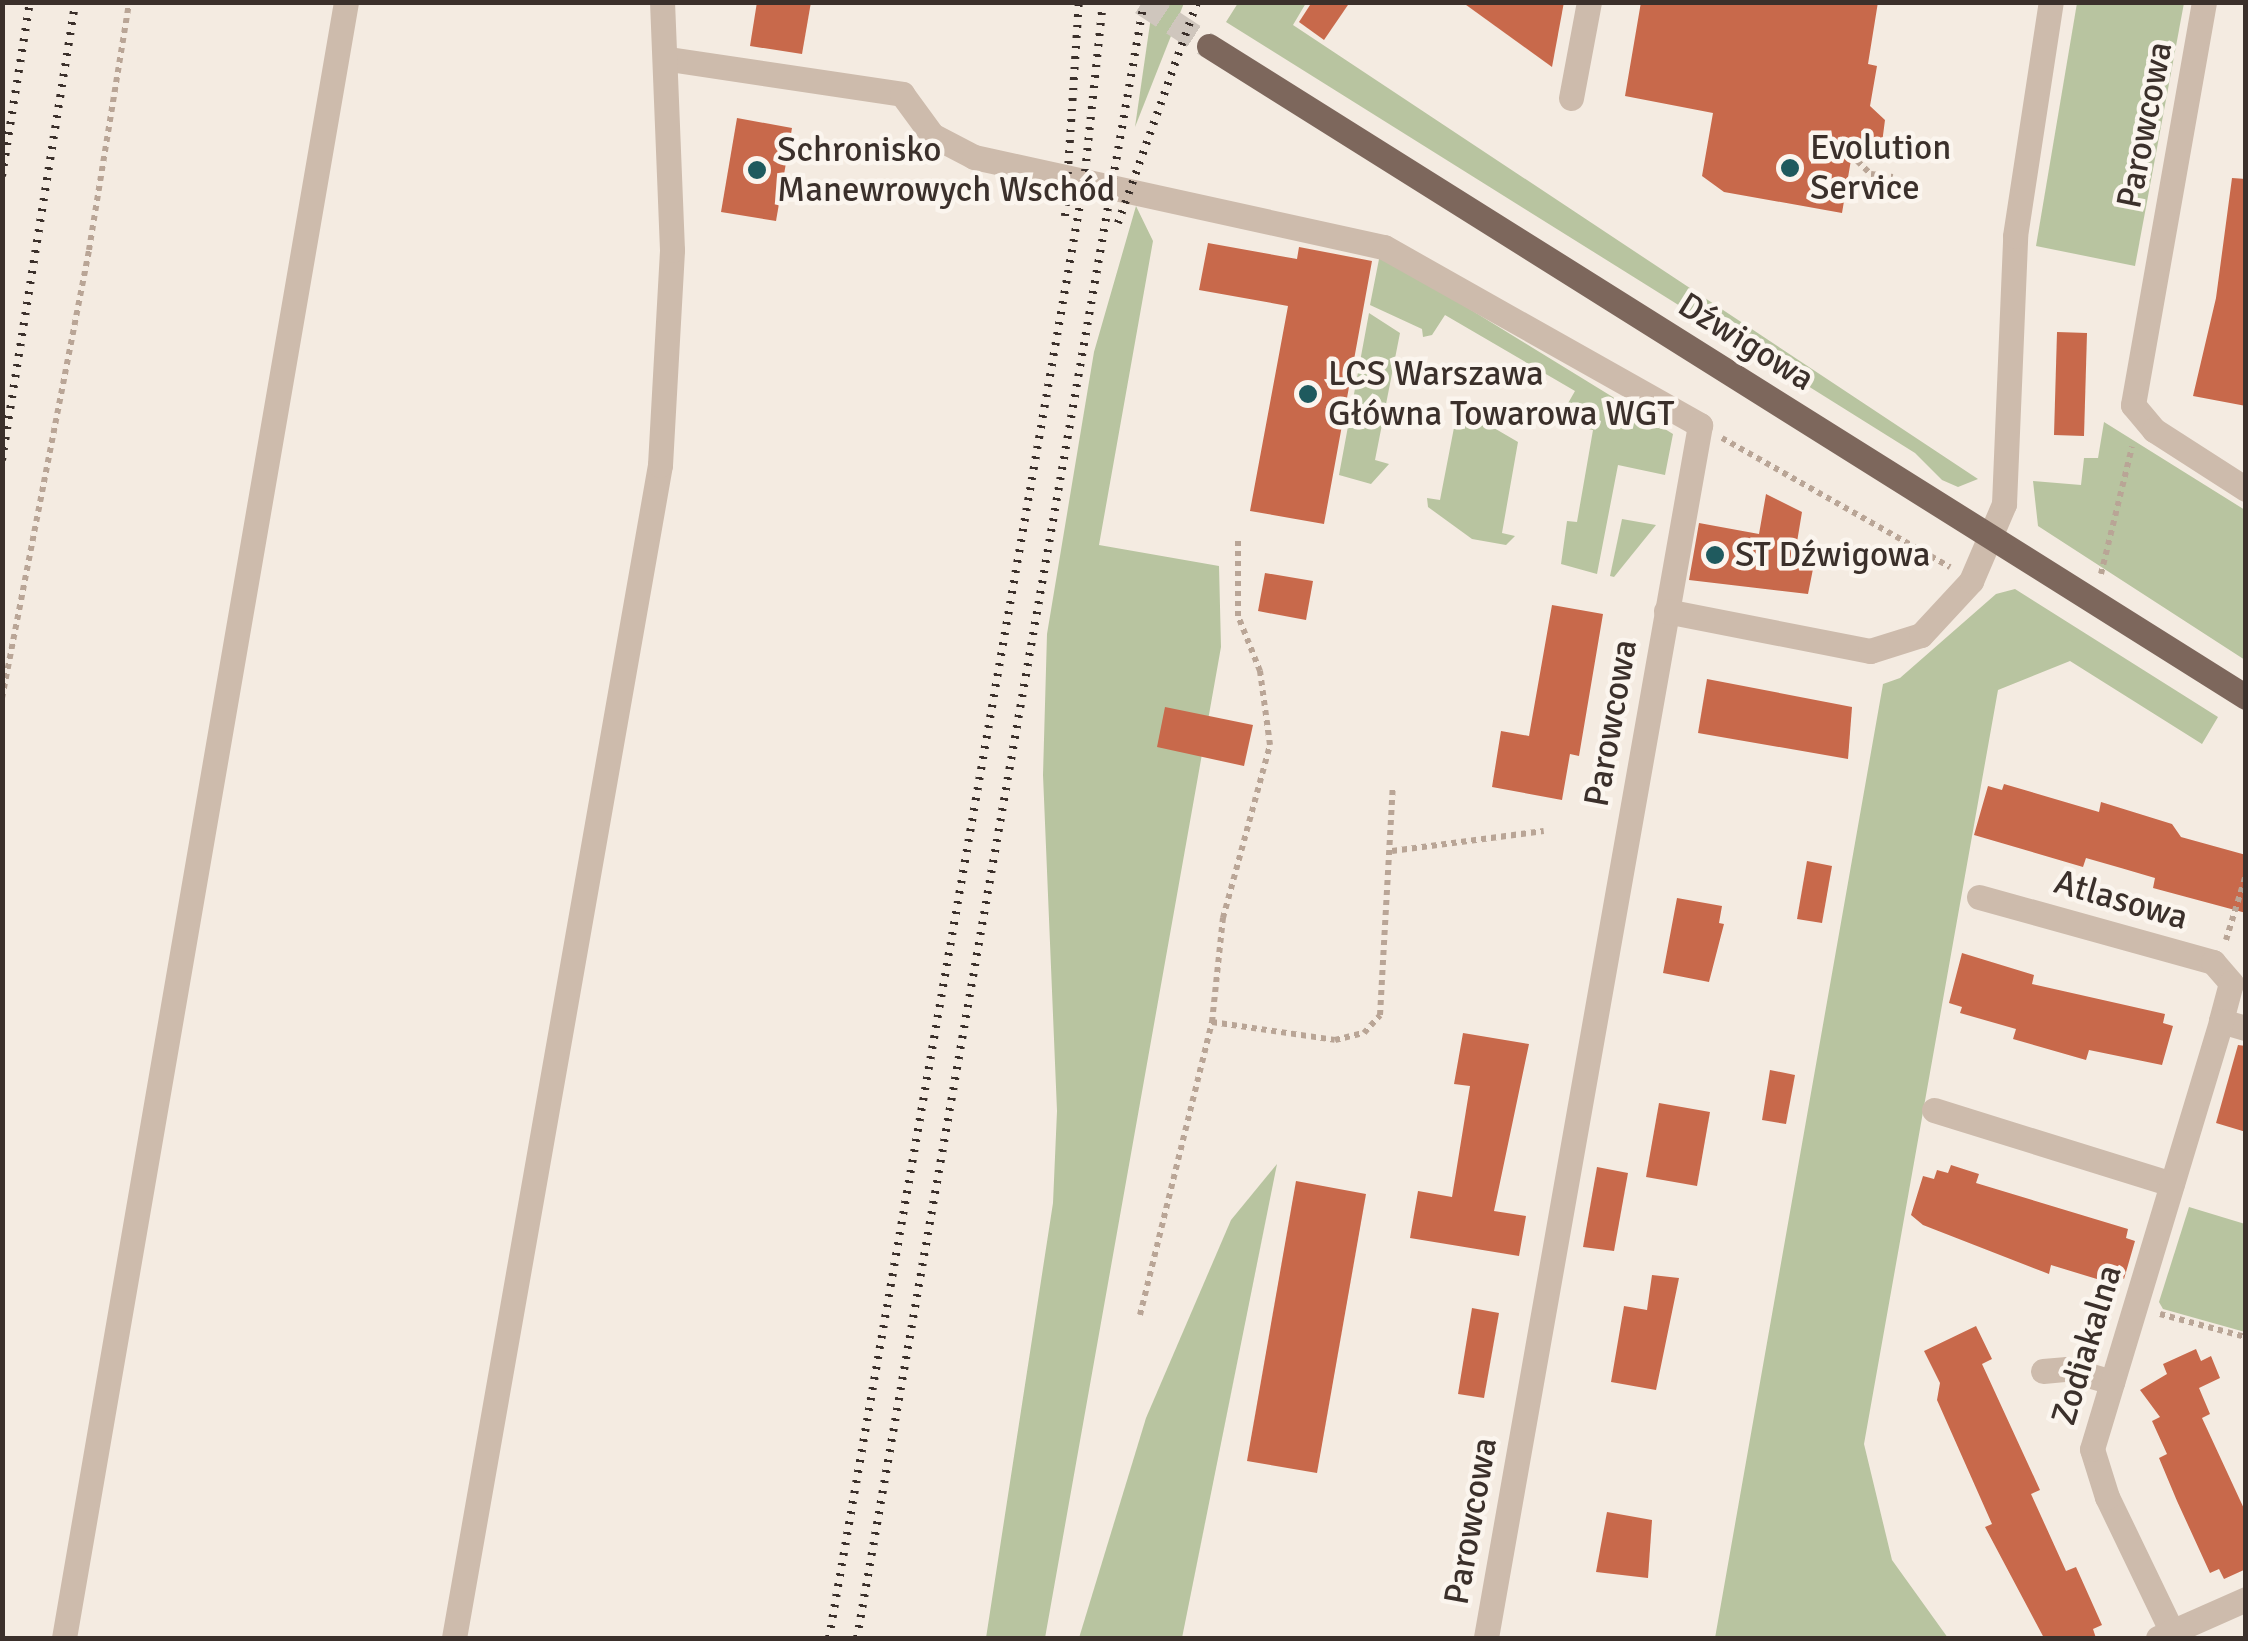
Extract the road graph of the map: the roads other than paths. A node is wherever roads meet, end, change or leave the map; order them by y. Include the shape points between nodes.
1 (346, 2) edge
2 (662, 2) edge
3 (1589, 2) edge
4 (2052, 2) edge
5 (2204, 2) edge
6 (1209, 46) tunnel mouth
7 (669, 59) junction
8 (1572, 98) dead end
9 (2246, 488) edge
10 (1994, 539) junction
11 (1666, 611) junction
12 (2246, 697) edge
13 (1979, 897) dead end
14 (2233, 1024) edge
15 (1934, 1110) dead end
16 (2172, 1184) junction
17 (2042, 1371) dead end
18 (2112, 1382) junction
19 (2246, 1599) edge
20 (2165, 1635) edge
21 (64, 1638) edge
22 (454, 1638) edge
23 (1486, 1638) edge

1 - 21 street
2 - 7 street
3 - 8 street
4 - 10 street, Parowcowa via 2014,236 2004,504
5 - 9 street, Parowcowa via 2132,387 2146,424
6 - 10 main road, Dźwigowa
7 - 11 street via 902,94 932,135 974,157 1384,247 1700,425
7 - 22 street via 672,250 660,465
10 - 11 street, Parowcowa via 1970,581 1921,635 1890,648 1870,651
10 - 12 main road, Dźwigowa
11 - 23 street, Parowcowa
13 - 14 street, Atlasowa via 2219,966 2231,983
14 - 16 street, Zodiakalna
15 - 16 street
16 - 18 street, Zodiakalna
17 - 18 street via 2067,1369
18 - 20 street, Zodiakalna via 2092,1449 2095,1466
19 - 20 street

